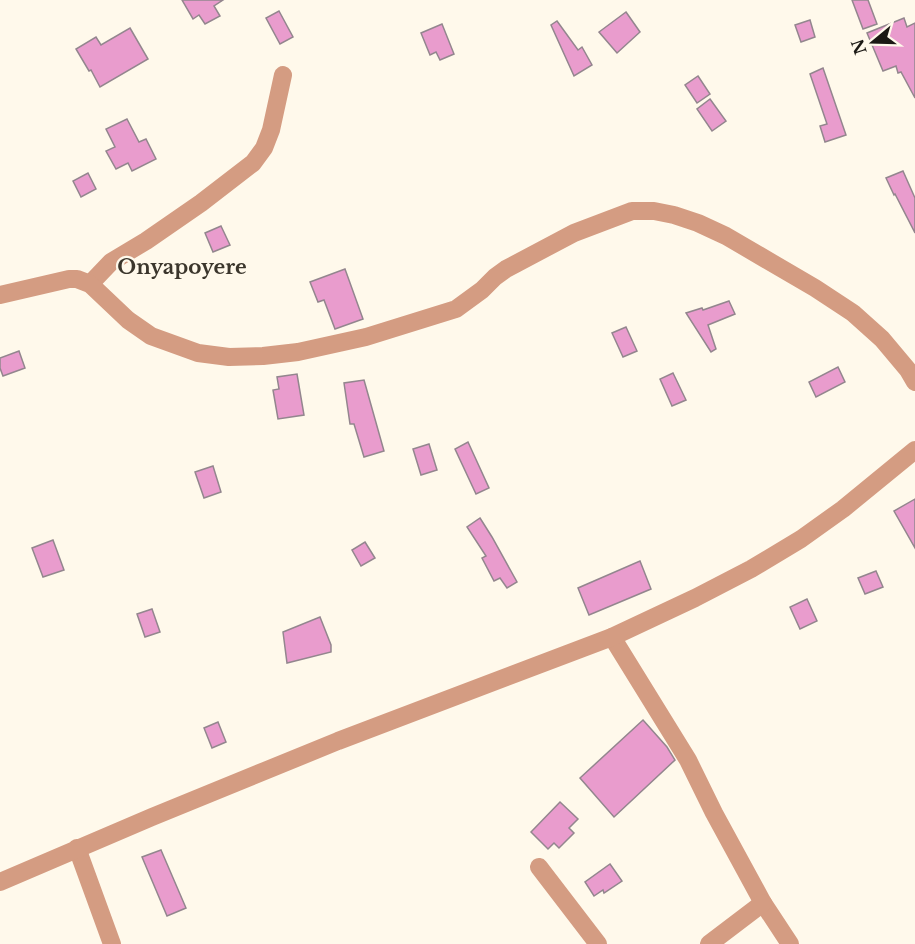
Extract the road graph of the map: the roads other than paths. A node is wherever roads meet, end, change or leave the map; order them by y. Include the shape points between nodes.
1 (283, 75) dead end
2 (90, 284) junction
3 (0, 295) edge
4 (915, 382) edge
5 (915, 450) edge
6 (612, 637) junction
7 (76, 848) junction
8 (538, 867) dead end
9 (0, 882) edge
10 (763, 903) junction
11 (112, 944) edge
12 (598, 944) edge
13 (709, 944) edge
14 (790, 944) edge

1 - 2 street via 271,130 253,163 201,203 111,262
2 - 3 street via 69,279
2 - 4 street via 151,336 198,353 229,357 298,352 366,337 456,309 525,257 632,211 654,211 698,223 726,236 815,288 853,313 882,339
5 - 6 street via 843,509 791,545 733,579
6 - 7 street via 338,741
6 - 10 street via 688,760
7 - 9 street
7 - 11 street
8 - 12 street
10 - 13 street
10 - 14 street

